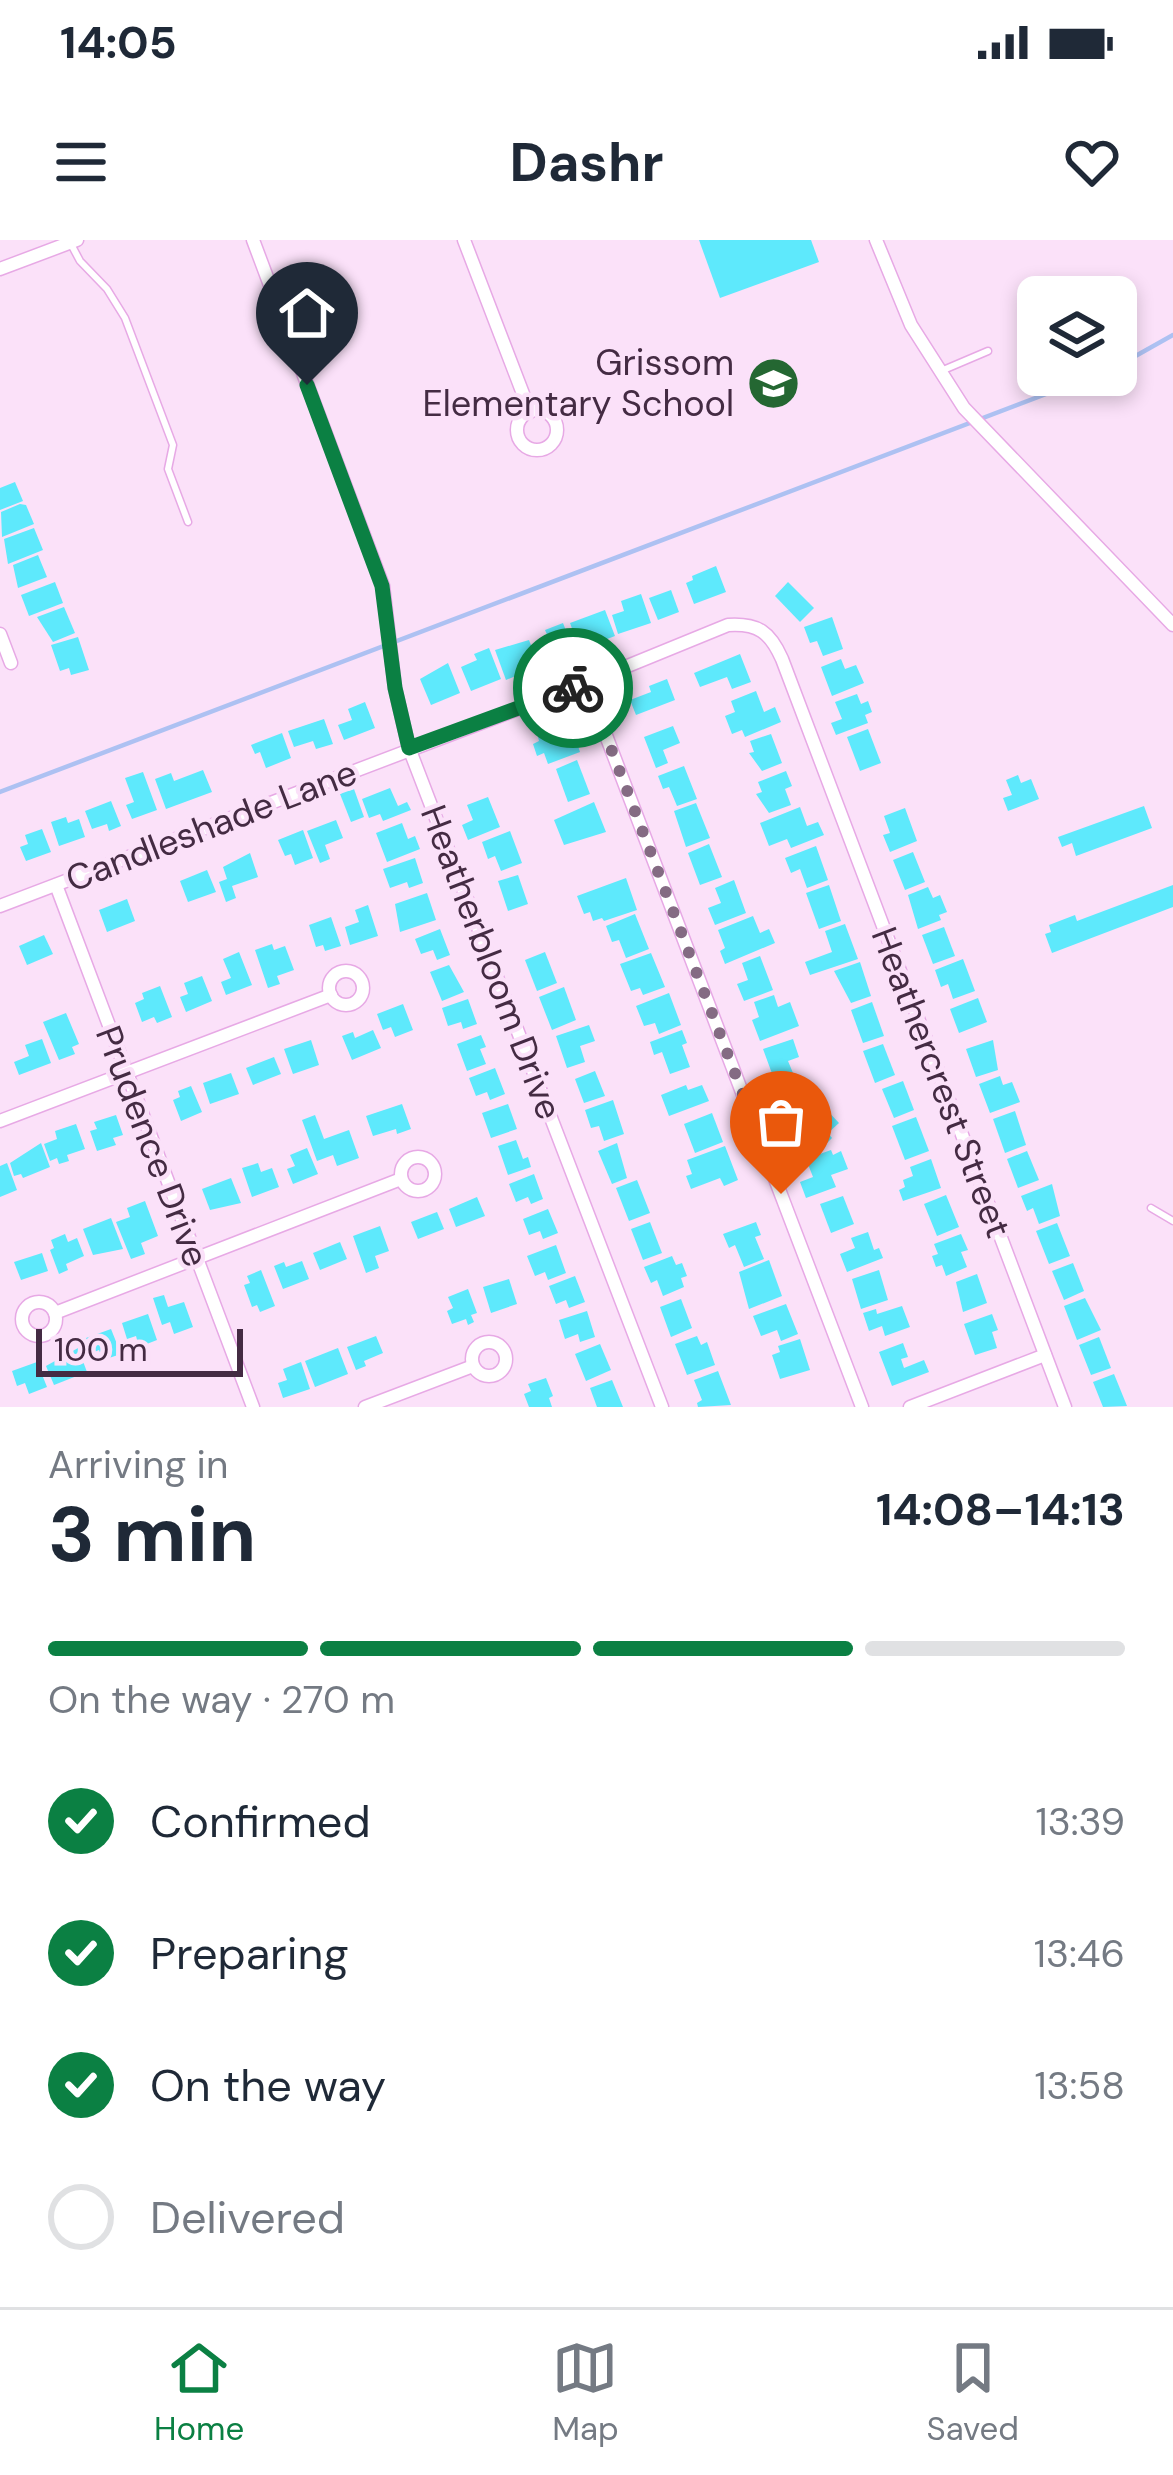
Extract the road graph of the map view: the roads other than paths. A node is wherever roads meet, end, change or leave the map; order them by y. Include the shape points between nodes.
1 (253, 240) edge
2 (464, 240) edge
3 (876, 240) edge
4 (73, 241) edge
5 (0, 269) edge
6 (988, 351) dead end
7 (938, 372) junction
8 (530, 412) dead end
9 (188, 522) dead end
10 (1173, 625) edge
11 (0, 634) edge
12 (11, 663) dead end
13 (586, 683) junction
14 (409, 748) junction
15 (819, 757) joint
16 (56, 885) junction
17 (0, 906) edge
18 (331, 995) dead end
19 (125, 1073) junction
20 (0, 1121) edge
21 (401, 1180) dead end
22 (1151, 1208) dead end
23 (1173, 1221) edge
24 (195, 1259) junction
25 (55, 1313) dead end
26 (1045, 1355) junction
27 (473, 1366) dead end
28 (253, 1407) edge
29 (365, 1407) edge
30 (662, 1407) edge
31 (862, 1407) edge
32 (910, 1407) edge
33 (1065, 1407) edge

1 - 14 street, Heatherbloom Drive via 374,559
2 - 8 street
3 - 7 street
4 - 5 street
4 - 9 lane via 125,318 173,445 168,469
6 - 7 lane
7 - 10 street via 985,432
11 - 12 street
13 - 14 street, Candleshade Lane
13 - 15 street, Candleshade Lane via 728,625 752,624 772,637
13 - 31 street
14 - 16 street, Candleshade Lane
14 - 30 street, Heatherbloom Drive
15 - 26 street, Heathercrest Street
16 - 17 street, Candleshade Lane
16 - 19 street, Prudence Drive
18 - 19 street
19 - 20 street
19 - 24 street, Prudence Drive
21 - 24 street
22 - 23 lane
24 - 25 street
24 - 28 street, Prudence Drive
26 - 32 street
26 - 33 street, Heathercrest Street
27 - 29 street

